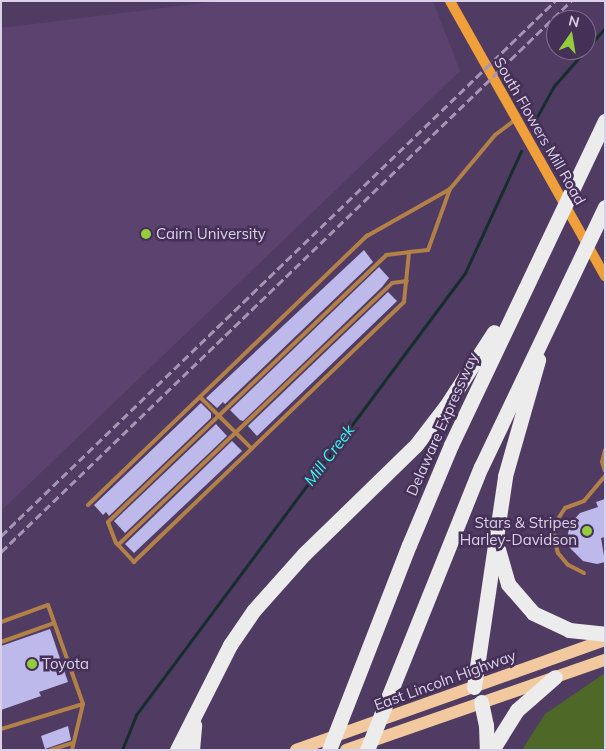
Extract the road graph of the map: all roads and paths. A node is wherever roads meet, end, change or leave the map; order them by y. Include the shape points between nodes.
1 (450, 1) edge
2 (516, 118) junction
3 (605, 121) edge
4 (450, 189) junction
5 (603, 210) edge
6 (409, 252) junction
7 (529, 275) junction
8 (605, 276) edge
9 (407, 281) junction
10 (548, 325) junction
11 (200, 397) junction
12 (219, 416) junction
13 (236, 432) junction
14 (252, 448) junction
15 (605, 450) edge
16 (605, 471) edge
17 (605, 476) edge
18 (88, 504) dead end
19 (496, 534) junction
20 (118, 545) junction
21 (584, 573) dead end
22 (1, 622) edge
23 (54, 623) junction
24 (605, 634) edge
25 (605, 640) edge
26 (1, 642) edge
27 (605, 660) edge
28 (555, 677) junction
29 (474, 687) junction
30 (481, 702) junction
31 (83, 704) junction
32 (197, 714) junction
33 (1, 729) edge
34 (73, 743) junction
35 (300, 749) edge
36 (51, 750) edge
37 (72, 750) edge
38 (177, 750) edge
39 (192, 750) edge
40 (329, 750) edge
41 (346, 750) edge
42 (367, 750) edge
43 (487, 750) edge
44 (492, 750) edge

1 - 2 main road, South Flowers Mill Road
2 - 4 lane via 495,135
2 - 8 main road, South Flowers Mill Road
3 - 7 highway, Delaware Expressway
4 - 6 lane via 428,250
4 - 11 lane via 367,236
5 - 10 highway
6 - 9 lane
6 - 12 lane via 386,255
7 - 32 highway via 431,426 398,464 304,554 254,610 230,645
7 - 40 highway, Delaware Expressway via 408,545
9 - 13 lane via 392,283
9 - 14 lane via 404,302
10 - 19 highway via 511,451
10 - 42 highway via 481,467
11 - 12 lane
11 - 18 lane
12 - 13 lane
12 - 20 lane via 108,522
13 - 14 lane
13 - 20 lane
14 - 20 lane via 134,562
15 - 16 lane via 602,462
17 - 21 lane via 584,501 565,508 556,522 554,538 558,553 568,565
19 - 24 highway via 504,574 524,604 544,620 569,630
19 - 29 highway
22 - 23 lane via 48,605
23 - 26 lane
23 - 31 lane
25 - 29 main road, East Lincoln Highway
27 - 28 main road
28 - 30 main road
28 - 44 highway via 517,710
29 - 30 main road
29 - 35 main road, East Lincoln Highway
30 - 41 main road
30 - 43 highway
31 - 33 lane
31 - 34 lane
32 - 38 highway
32 - 39 highway
34 - 36 lane
34 - 37 lane

